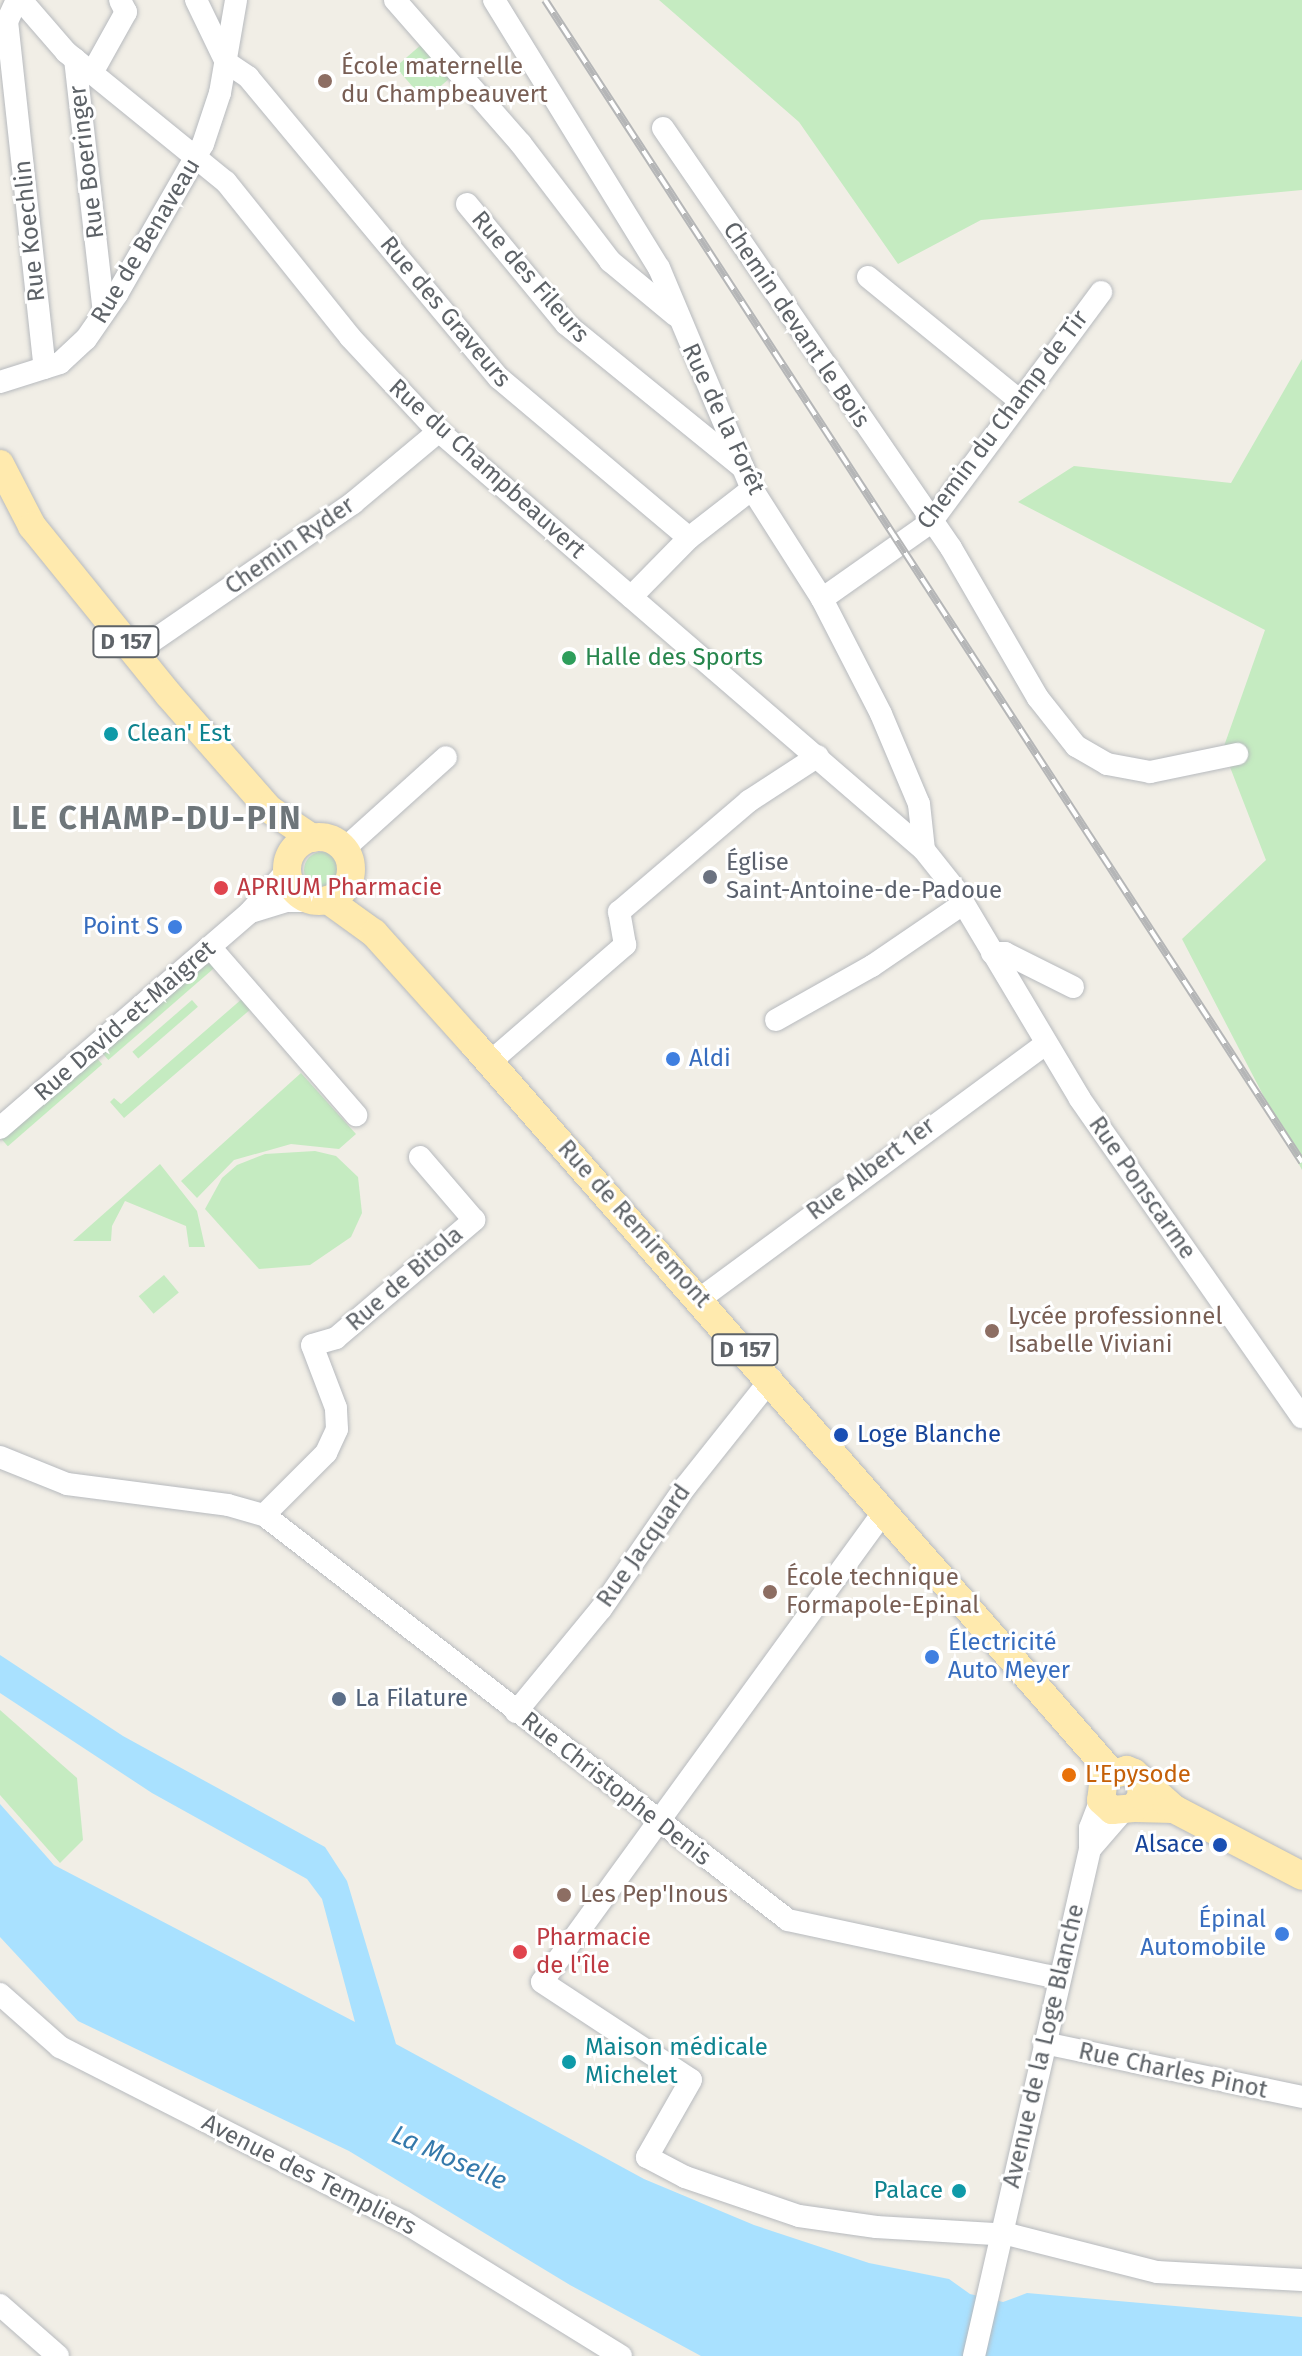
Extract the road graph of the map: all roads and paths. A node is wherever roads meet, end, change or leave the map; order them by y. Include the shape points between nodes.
1 (19, 0) edge
2 (120, 0) edge
3 (196, 0) edge
4 (236, 0) edge
5 (395, 0) edge
6 (494, 0) edge
7 (226, 62) junction
8 (84, 66) junction
9 (663, 128) dead end
10 (197, 157) junction
11 (467, 204) dead end
12 (868, 277) dead end
13 (1101, 292) dead end
14 (104, 312) junction
15 (676, 316) junction
16 (45, 368) junction
17 (0, 382) edge
18 (1019, 400) junction
19 (439, 431) junction
20 (0, 464) edge
21 (748, 479) junction
22 (931, 522) junction
23 (689, 538) junction
24 (631, 597) junction
25 (822, 599) junction
26 (135, 653) junction
27 (1237, 754) dead end
28 (818, 756) junction
29 (446, 757) dead end
30 (344, 849) junction
31 (924, 850) junction
32 (296, 854) junction
33 (350, 877) junction
34 (947, 879) joint
35 (320, 900) junction
36 (963, 904) junction
37 (249, 913) junction
38 (374, 933) junction
39 (210, 947) junction
40 (992, 953) junction
41 (1073, 987) dead end
42 (776, 1020) dead end
43 (1045, 1044) junction
44 (490, 1062) junction
45 (356, 1115) dead end
46 (0, 1128) edge
47 (420, 1157) dead end
48 (701, 1298) junction
49 (771, 1379) junction
50 (1302, 1417) edge
51 (0, 1457) edge
52 (885, 1510) junction
53 (264, 1515) junction
54 (516, 1712) junction
55 (1110, 1771) junction
56 (1140, 1780) junction
57 (1119, 1807) junction
58 (1174, 1809) junction
59 (657, 1820) junction
60 (1302, 1876) edge
61 (1058, 1978) junction
62 (0, 1994) edge
63 (1044, 2043) junction
64 (1302, 2097) edge
65 (1000, 2238) junction
66 (1302, 2280) edge
67 (0, 2305) edge
68 (58, 2356) edge
69 (621, 2356) edge
70 (974, 2356) edge

1 - 8 street, Rue du Champbeauvert
1 - 16 street, Rue Koechlin via 7,21
2 - 8 street via 126,12
3 - 7 street
4 - 7 street, Rue de Benaveau
5 - 15 street via 521,144 610,261
6 - 15 street, Rue de la Forêt via 621,199 659,268
7 - 10 street, Rue de Benaveau
7 - 23 street, Rue des Graveurs via 248,77 519,399
8 - 10 street, Rue du Champbeauvert
8 - 14 street, Rue Boeringer
9 - 22 street, Chemin devant le Bois
10 - 14 street, Rue de Benaveau
10 - 19 street, Rue du Champbeauvert via 250,211 394,387
11 - 21 street, Rue des Fileurs via 566,324
12 - 18 street
13 - 18 street, Chemin du Champ de Tir
14 - 16 street, Rue de Benaveau via 76,351
15 - 21 street, Rue de la Forêt
16 - 17 street, Rue de Benaveau
18 - 22 street, Chemin du Champ de Tir
19 - 24 street, Rue du Champbeauvert
19 - 26 street, Chemin Ryder via 353,503
20 - 26 main road, D 157 via 32,526
21 - 23 street
21 - 25 street, Rue de la Forêt
22 - 25 street, Chemin du Champ de Tir
22 - 27 street, Chemin devant le Bois via 1038,698 1076,746 1107,764 1150,772
23 - 24 street
24 - 28 street, Rue du Champbeauvert
25 - 31 street, Rue de la Forêt via 881,714 919,804
26 - 32 main road, D 157 via 269,809
28 - 31 street, Rue du Champbeauvert
28 - 44 street via 749,801 619,912 625,945
29 - 30 street
30 - 32 main road via 335,840
30 - 33 main road
31 - 34 street, Rue du Champbeauvert
32 - 35 main road via 299,894
32 - 37 street, Rue David-et-Maigret
33 - 35 main road via 341,893
33 - 38 main road, Rue de Remiremont / D 157
34 - 36 street, Rue Ponscarme
35 - 37 street, Rue David-et-Maigret via 286,901
35 - 38 main road, Rue de Remiremont / D 157
36 - 40 street, Rue Ponscarme
36 - 42 street via 872,966
37 - 39 street, Rue David-et-Maigret
38 - 44 main road, Rue de Remiremont / D 157
39 - 45 street
39 - 46 street, Rue David-et-Maigret
40 - 41 street via 1005,953
40 - 43 street, Rue Ponscarme
43 - 48 street, Rue Albert 1er
43 - 50 street, Rue Ponscarme
44 - 48 main road, Rue de Remiremont / D 157
47 - 53 street, Rue de Bitola via 474,1220 336,1338 312,1345 336,1408 337,1429 326,1453
48 - 49 main road, Rue de Remiremont / D 157
49 - 52 main road, Rue de Remiremont / D 157
49 - 54 street, Rue Jacquard via 686,1486 601,1609
51 - 53 street via 67,1484 228,1505
52 - 55 main road, Rue de Remiremont / D 157
52 - 59 street
53 - 54 street, Rue Christophe Denis
54 - 59 street, Rue Christophe Denis
55 - 56 main road via 1127,1770
55 - 57 main road via 1100,1784
56 - 57 main road via 1142,1796
56 - 58 main road
57 - 58 main road
57 - 61 street, Avenue de la Loge Blanche via 1090,1828 1090,1849
58 - 60 main road
59 - 61 street, Rue Christophe Denis via 788,1920
59 - 65 street via 542,1982 691,2080 647,2157 749,2202 799,2216
61 - 63 street, Avenue de la Loge Blanche
62 - 69 street, Avenue des Templiers via 60,2047 404,2222
63 - 64 street, Rue Charles Pinot
63 - 65 street, Avenue de la Loge Blanche
65 - 66 street via 1157,2272
65 - 70 street, Avenue de la Loge Blanche
67 - 68 street

